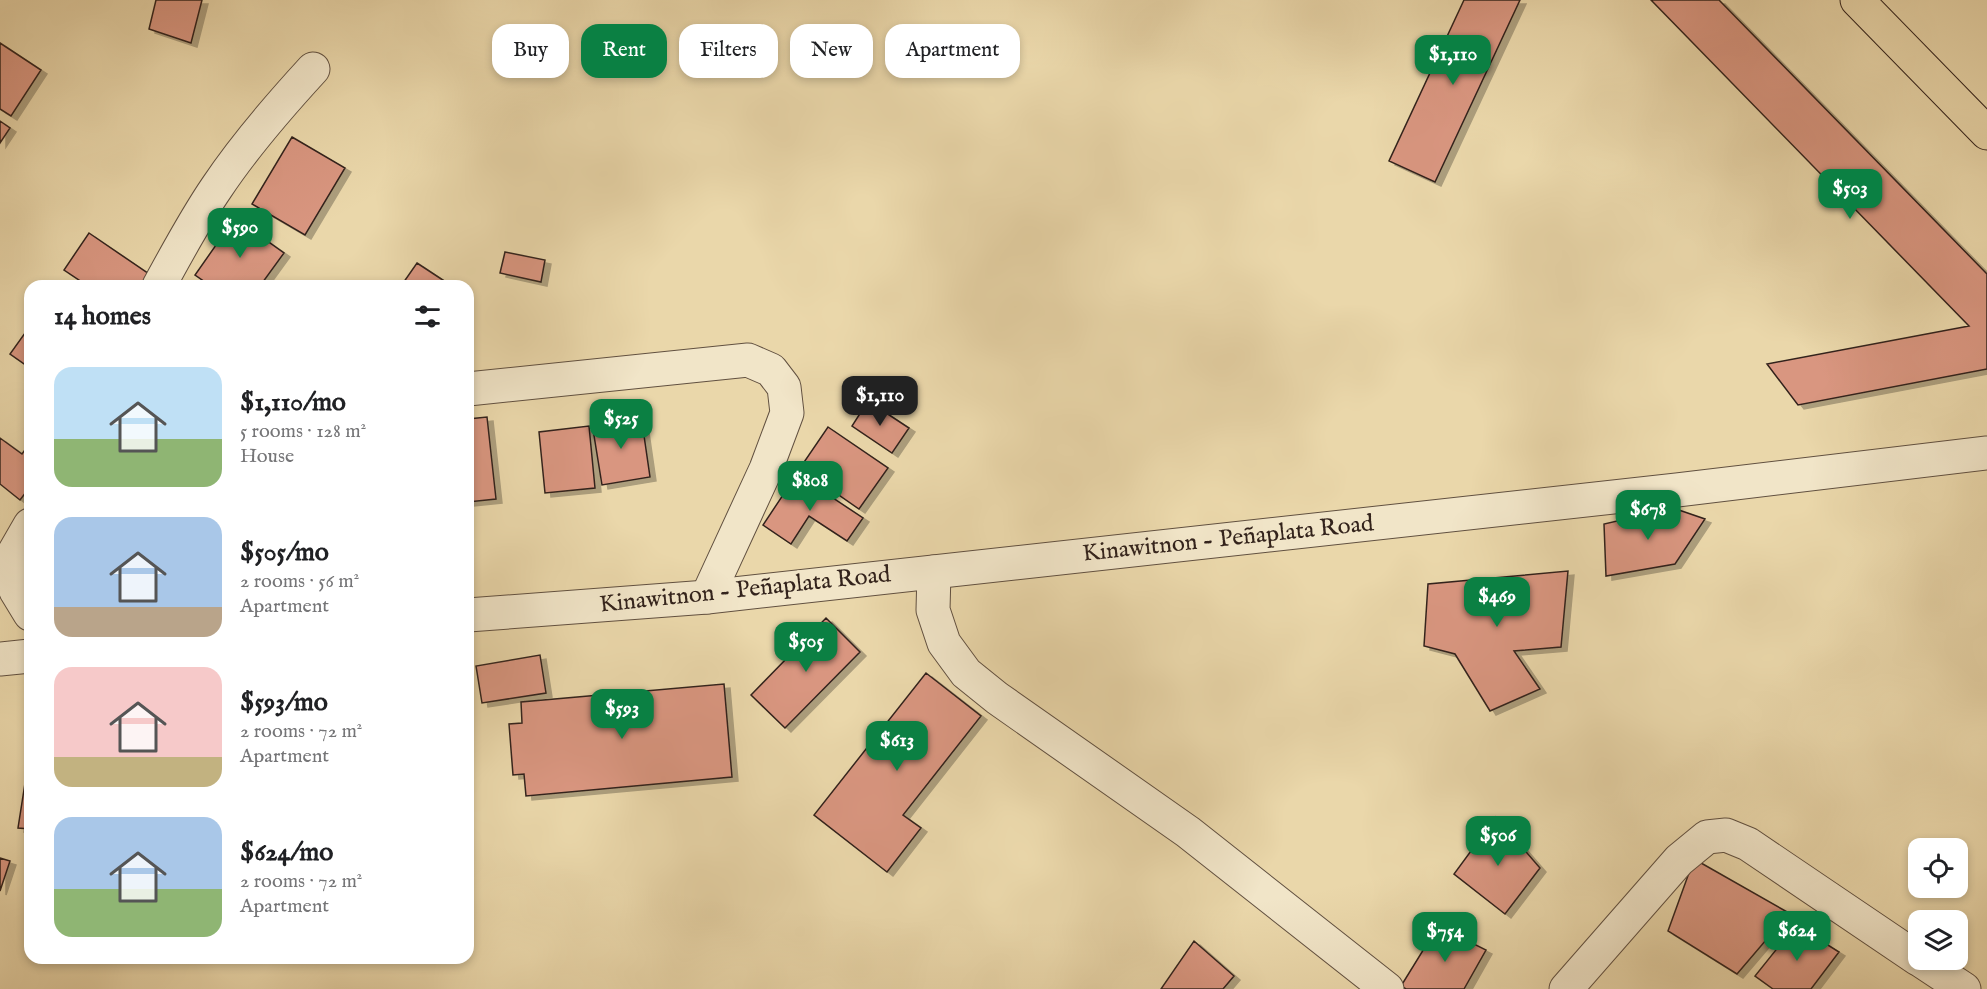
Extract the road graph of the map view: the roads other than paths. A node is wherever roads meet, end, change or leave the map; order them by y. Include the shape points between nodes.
1 (1857, 0) edge
2 (313, 69) dead end
3 (1987, 133) edge
4 (162, 280) edge
5 (474, 388) edge
6 (1987, 453) edge
7 (24, 535) edge
8 (3, 572) edge
9 (934, 572) junction
10 (707, 597) junction
11 (24, 604) edge
12 (474, 615) edge
13 (24, 657) edge
14 (0, 659) edge
15 (1908, 952) edge
16 (1936, 970) edge
17 (1387, 989) edge
18 (1566, 989) edge
19 (1964, 989) edge

1 - 3 main road
2 - 4 street via 269,117 218,185
5 - 10 street via 748,360 771,370 784,387 787,413 766,469
6 - 9 street, Kinawitnon - Peñaplata Road
7 - 8 street
8 - 11 street
9 - 10 street, Kinawitnon - Peñaplata Road
9 - 17 street via 933,610 944,643 966,674 1188,832
10 - 12 street, Kinawitnon - Peñaplata Road
13 - 14 street
15 - 18 street via 1748,844 1726,835 1707,837 1679,860
16 - 19 street

